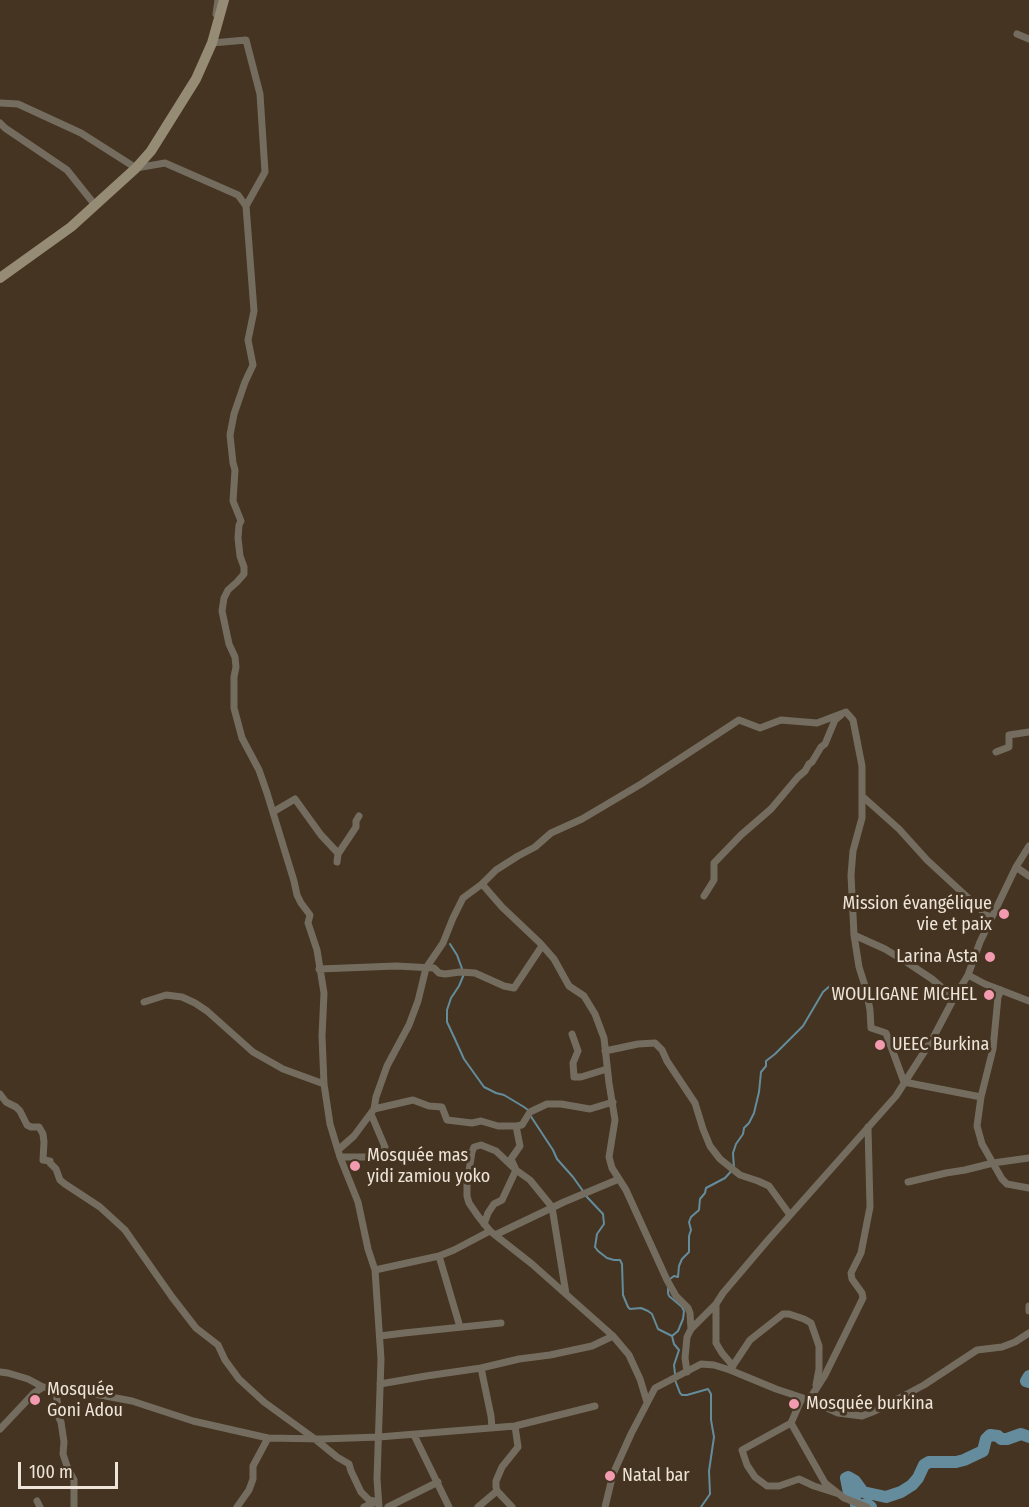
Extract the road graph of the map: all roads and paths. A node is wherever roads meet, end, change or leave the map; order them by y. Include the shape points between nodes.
1 (218, 0) edge
2 (224, 0) edge
3 (1017, 34) dead end
4 (1029, 39) edge
5 (212, 43) junction
6 (0, 103) edge
7 (0, 123) edge
8 (136, 168) junction
9 (95, 206) junction
10 (246, 206) junction
11 (0, 278) edge
12 (846, 712) junction
13 (1029, 732) edge
14 (996, 752) dead end
15 (862, 796) junction
16 (273, 812) junction
17 (359, 816) dead end
18 (1029, 846) edge
19 (1016, 867) junction
20 (1029, 876) edge
21 (482, 884) junction
22 (704, 896) dead end
23 (992, 919) junction
24 (854, 935) junction
25 (542, 945) junction
26 (426, 968) junction
27 (319, 969) junction
28 (968, 975) junction
29 (1001, 990) junction
30 (954, 998) junction
31 (1029, 1001) edge
32 (144, 1002) dead end
33 (572, 1034) dead end
34 (605, 1052) junction
35 (607, 1069) junction
36 (904, 1082) junction
37 (324, 1084) junction
38 (0, 1094) edge
39 (981, 1097) junction
40 (613, 1102) junction
41 (373, 1112) junction
42 (516, 1126) junction
43 (868, 1127) junction
44 (339, 1154) junction
45 (1029, 1158) edge
46 (993, 1163) junction
47 (516, 1170) junction
48 (619, 1179) junction
49 (908, 1182) dead end
50 (1029, 1188) edge
51 (552, 1207) junction
52 (790, 1215) junction
53 (484, 1224) junction
54 (493, 1233) junction
55 (439, 1256) junction
56 (375, 1270) junction
57 (566, 1294) junction
58 (716, 1304) junction
59 (1029, 1306) edge
60 (1029, 1311) edge
61 (501, 1323) dead end
62 (460, 1327) junction
63 (691, 1329) junction
64 (1029, 1333) edge
65 (380, 1336) junction
66 (613, 1336) junction
67 (482, 1368) junction
68 (732, 1368) junction
69 (0, 1372) edge
70 (687, 1372) junction
71 (380, 1384) junction
72 (44, 1387) junction
73 (56, 1390) junction
74 (815, 1391) junction
75 (806, 1399) junction
76 (647, 1402) junction
77 (595, 1406) dead end
78 (791, 1423) junction
79 (515, 1426) junction
80 (492, 1428) junction
81 (0, 1429) edge
82 (414, 1435) junction
83 (379, 1437) junction
84 (268, 1438) junction
85 (315, 1439) junction
86 (438, 1482) junction
87 (497, 1491) junction
88 (838, 1494) junction
89 (379, 1504) edge
90 (74, 1507) edge
91 (237, 1507) edge
92 (364, 1507) edge
93 (388, 1507) edge
94 (449, 1507) edge
95 (478, 1507) edge
96 (512, 1507) edge
97 (605, 1507) edge
98 (867, 1507) edge

1 - 5 street
2 - 5 main road
3 - 4 street
5 - 8 main road via 196,79
5 - 10 street via 246,40 260,94 265,172
6 - 8 street via 18,105 81,133
7 - 9 street via 67,170
8 - 9 main road
8 - 10 street via 165,163 238,195
9 - 11 main road
10 - 16 street via 254,311 248,340 253,365 230,435 235,470 233,501 241,521 238,538 244,574 228,590 222,611 235,657 234,708 242,738 259,770
12 - 15 street via 853,720 862,766
12 - 21 street via 817,723 781,720 760,728 739,720 641,784 551,833
12 - 22 street via 835,720 825,744 805,771 714,863 714,880
13 - 14 street via 1010,735 1009,747
15 - 23 street
15 - 24 street via 862,818 851,875
16 - 17 street via 296,799 338,858
16 - 27 street via 297,895 310,915 308,922
18 - 19 street
19 - 20 street
19 - 23 street
21 - 25 street
21 - 26 street via 463,898 443,944
23 - 28 street
24 - 30 street via 908,963
24 - 36 street via 871,1028 886,1033
25 - 26 street via 514,988 475,972 445,974
25 - 34 street via 569,986 584,996 595,1014
26 - 27 street
26 - 41 street via 418,1001 387,1066
27 - 37 street via 324,993
28 - 29 street
28 - 30 street
29 - 31 street
29 - 39 street
30 - 36 street
32 - 37 street via 166,995 182,997 207,1011 253,1052 283,1069
33 - 35 street via 578,1051 573,1063 574,1077
34 - 35 street
34 - 52 street via 656,1044 695,1103 710,1146 720,1159 740,1175 769,1186
35 - 40 street
36 - 39 street
36 - 43 street
37 - 44 street
38 - 85 street via 20,1111 27,1125 39,1127 44,1142 43,1160 50,1161 60,1180 125,1230 196,1328 218,1345 238,1379
39 - 46 street via 979,1137
40 - 42 street via 590,1109 547,1104 530,1112 522,1125
40 - 48 street via 615,1120 609,1157
41 - 42 street via 413,1100 442,1107 447,1120
41 - 44 street
41 - 44 street via 384,1149 365,1157
42 - 47 street via 520,1146 511,1159
43 - 52 street
43 - 74 street via 870,1207 861,1253 851,1273 863,1298
44 - 56 street via 358,1202
45 - 46 street
46 - 49 street
46 - 50 street via 1007,1184
47 - 51 street via 530,1180
47 - 53 street via 502,1200 494,1204
47 - 53 street via 496,1151 481,1145 474,1147 467,1196
48 - 51 street
48 - 63 street via 667,1280 688,1308
51 - 54 street
51 - 57 street
52 - 58 street
53 - 54 street
54 - 55 street
54 - 57 street
55 - 56 street
55 - 62 street
56 - 65 street
57 - 66 street
58 - 63 street
58 - 68 street via 716,1342
59 - 60 street
61 - 62 street
62 - 65 street
63 - 70 street via 685,1358
64 - 75 street via 1002,1347 977,1350 924,1385 862,1416 838,1413
65 - 71 street
66 - 67 street via 592,1346
66 - 76 street via 629,1355
67 - 71 street
67 - 80 street
68 - 70 street via 701,1364
68 - 74 street via 750,1340 783,1314 789,1314 811,1323 819,1346
68 - 75 street
69 - 72 street
70 - 76 street via 655,1388
71 - 83 street
72 - 73 street
72 - 81 street
73 - 84 street via 132,1401 193,1421
73 - 90 street via 63,1454 74,1480
74 - 75 street
75 - 78 street
76 - 97 street via 613,1474
77 - 79 street
78 - 88 street via 825,1483
78 - 88 street via 742,1450 755,1477 767,1485 779,1486 799,1479
79 - 80 street
79 - 87 street via 518,1447 502,1467 496,1481
80 - 82 street
82 - 83 street
82 - 86 street
83 - 85 street
83 - 89 street
84 - 85 street
84 - 91 street via 253,1466 249,1490
85 - 89 street via 349,1464 361,1492
86 - 93 street
86 - 94 street
87 - 95 street
87 - 96 street
88 - 98 street
89 - 92 street

